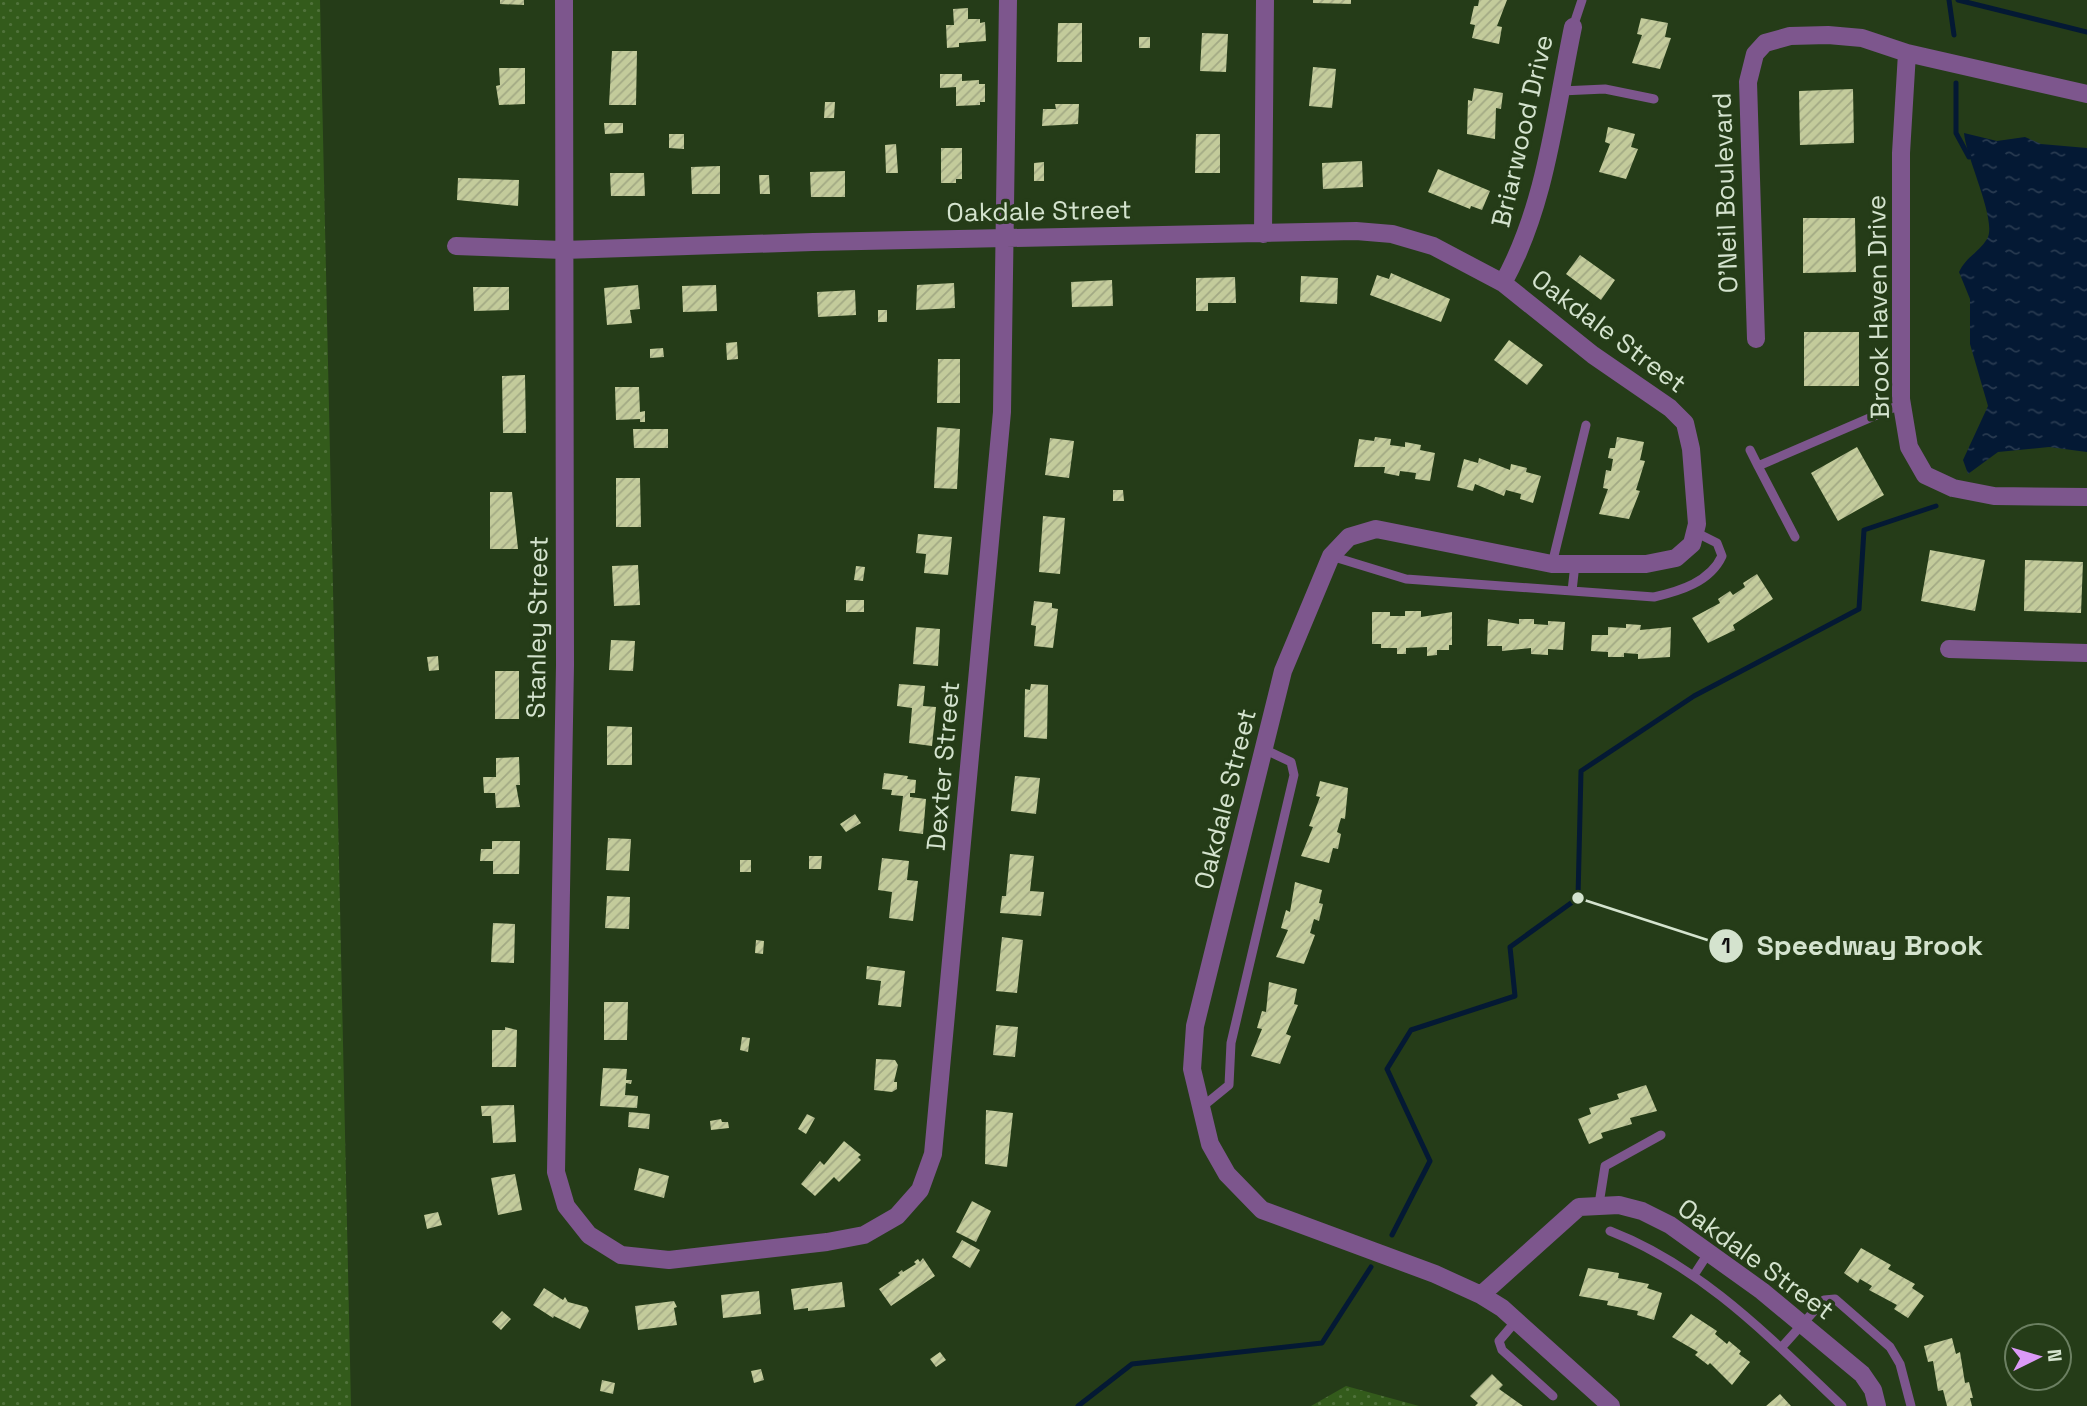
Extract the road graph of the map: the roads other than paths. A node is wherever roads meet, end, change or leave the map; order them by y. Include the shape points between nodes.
1 (564, 0) edge
2 (1008, 0) edge
3 (1265, 0) edge
4 (1583, 0) edge
5 (1573, 27) joint
6 (1907, 53) junction
7 (1559, 92) junction
8 (2087, 94) edge
9 (1654, 99) dead end
10 (1263, 234) junction
11 (1004, 238) junction
12 (456, 246) dead end
13 (563, 250) junction
14 (1503, 284) junction
15 (1756, 340) dead end
16 (1902, 404) junction
17 (1586, 425) dead end
18 (1750, 450) dead end
19 (1758, 467) junction
20 (2087, 497) edge
21 (1695, 532) junction
22 (1795, 537) dead end
23 (1331, 556) junction
24 (1552, 564) junction
25 (1575, 564) junction
26 (1572, 591) junction
27 (1950, 649) dead end
28 (2087, 653) edge
29 (1263, 748) junction
30 (1200, 1108) junction
31 (1661, 1135) dead end
32 (1599, 1203) junction
33 (1611, 1231) dead end
34 (598, 1240) joint
35 (1709, 1252) junction
36 (1694, 1275) junction
37 (1481, 1295) junction
38 (1516, 1321) junction
39 (1802, 1323) junction
40 (1781, 1348) junction
41 (1553, 1396) dead end
42 (1611, 1406) edge
43 (1842, 1406) edge
44 (1877, 1406) edge
45 (1911, 1406) edge

1 - 13 street, Stanley Street
2 - 11 street, Dexter Street
3 - 10 street
4 - 5 lane
5 - 7 street, Briarwood Drive
6 - 8 street, O'Neil Boulevard
6 - 15 street, O'Neil Boulevard via 1862,38 1828,35 1790,36 1765,43 1755,54 1748,82
6 - 16 street, Brook Haven Drive via 1901,153
7 - 9 lane via 1605,89
7 - 14 street, Briarwood Drive via 1526,236
10 - 11 street, Oakdale Street
10 - 14 street, Oakdale Street via 1392,234 1433,246
11 - 13 street, Oakdale Street
11 - 34 street, Dexter Street via 1002,412 933,1154 920,1190 897,1216 863,1235 827,1242 669,1259 621,1255
12 - 13 street, Oakdale Street
13 - 34 street, Stanley Street via 565,665 556,1172 566,1206 589,1236
14 - 21 street, Oakdale Street via 1685,423 1691,449
16 - 19 lane
16 - 20 street, Brook Haven Drive via 1909,447 1925,475 1953,488 1994,496
17 - 24 lane
18 - 19 lane
19 - 22 lane
21 - 25 street, Oakdale Street via 1692,544 1676,558 1646,564
21 - 26 lane via 1717,543 1722,556 1716,569 1683,590 1654,597
23 - 24 street, Oakdale Street via 1349,537 1376,529
23 - 26 lane via 1406,579
23 - 29 street, Oakdale Street via 1283,671
24 - 25 street, Oakdale Street
25 - 26 lane
27 - 28 street
29 - 30 street, Oakdale Street via 1195,1026 1192,1069
29 - 30 lane via 1291,762 1294,775 1231,1043 1229,1085
30 - 37 street, Oakdale Street via 1210,1144 1227,1174 1262,1210
31 - 32 lane via 1605,1166
32 - 35 street, Oakdale Street via 1643,1211
32 - 37 street via 1579,1207
33 - 36 lane via 1650,1246
35 - 36 lane
35 - 39 street, Oakdale Street
36 - 40 lane
37 - 38 street, Oakdale Street
38 - 41 lane via 1499,1341 1502,1350
38 - 42 street, Oakdale Street
39 - 40 lane
39 - 44 street, Oakdale Street via 1862,1374
39 - 45 lane via 1824,1300 1835,1299 1890,1347 1900,1364
40 - 43 lane

